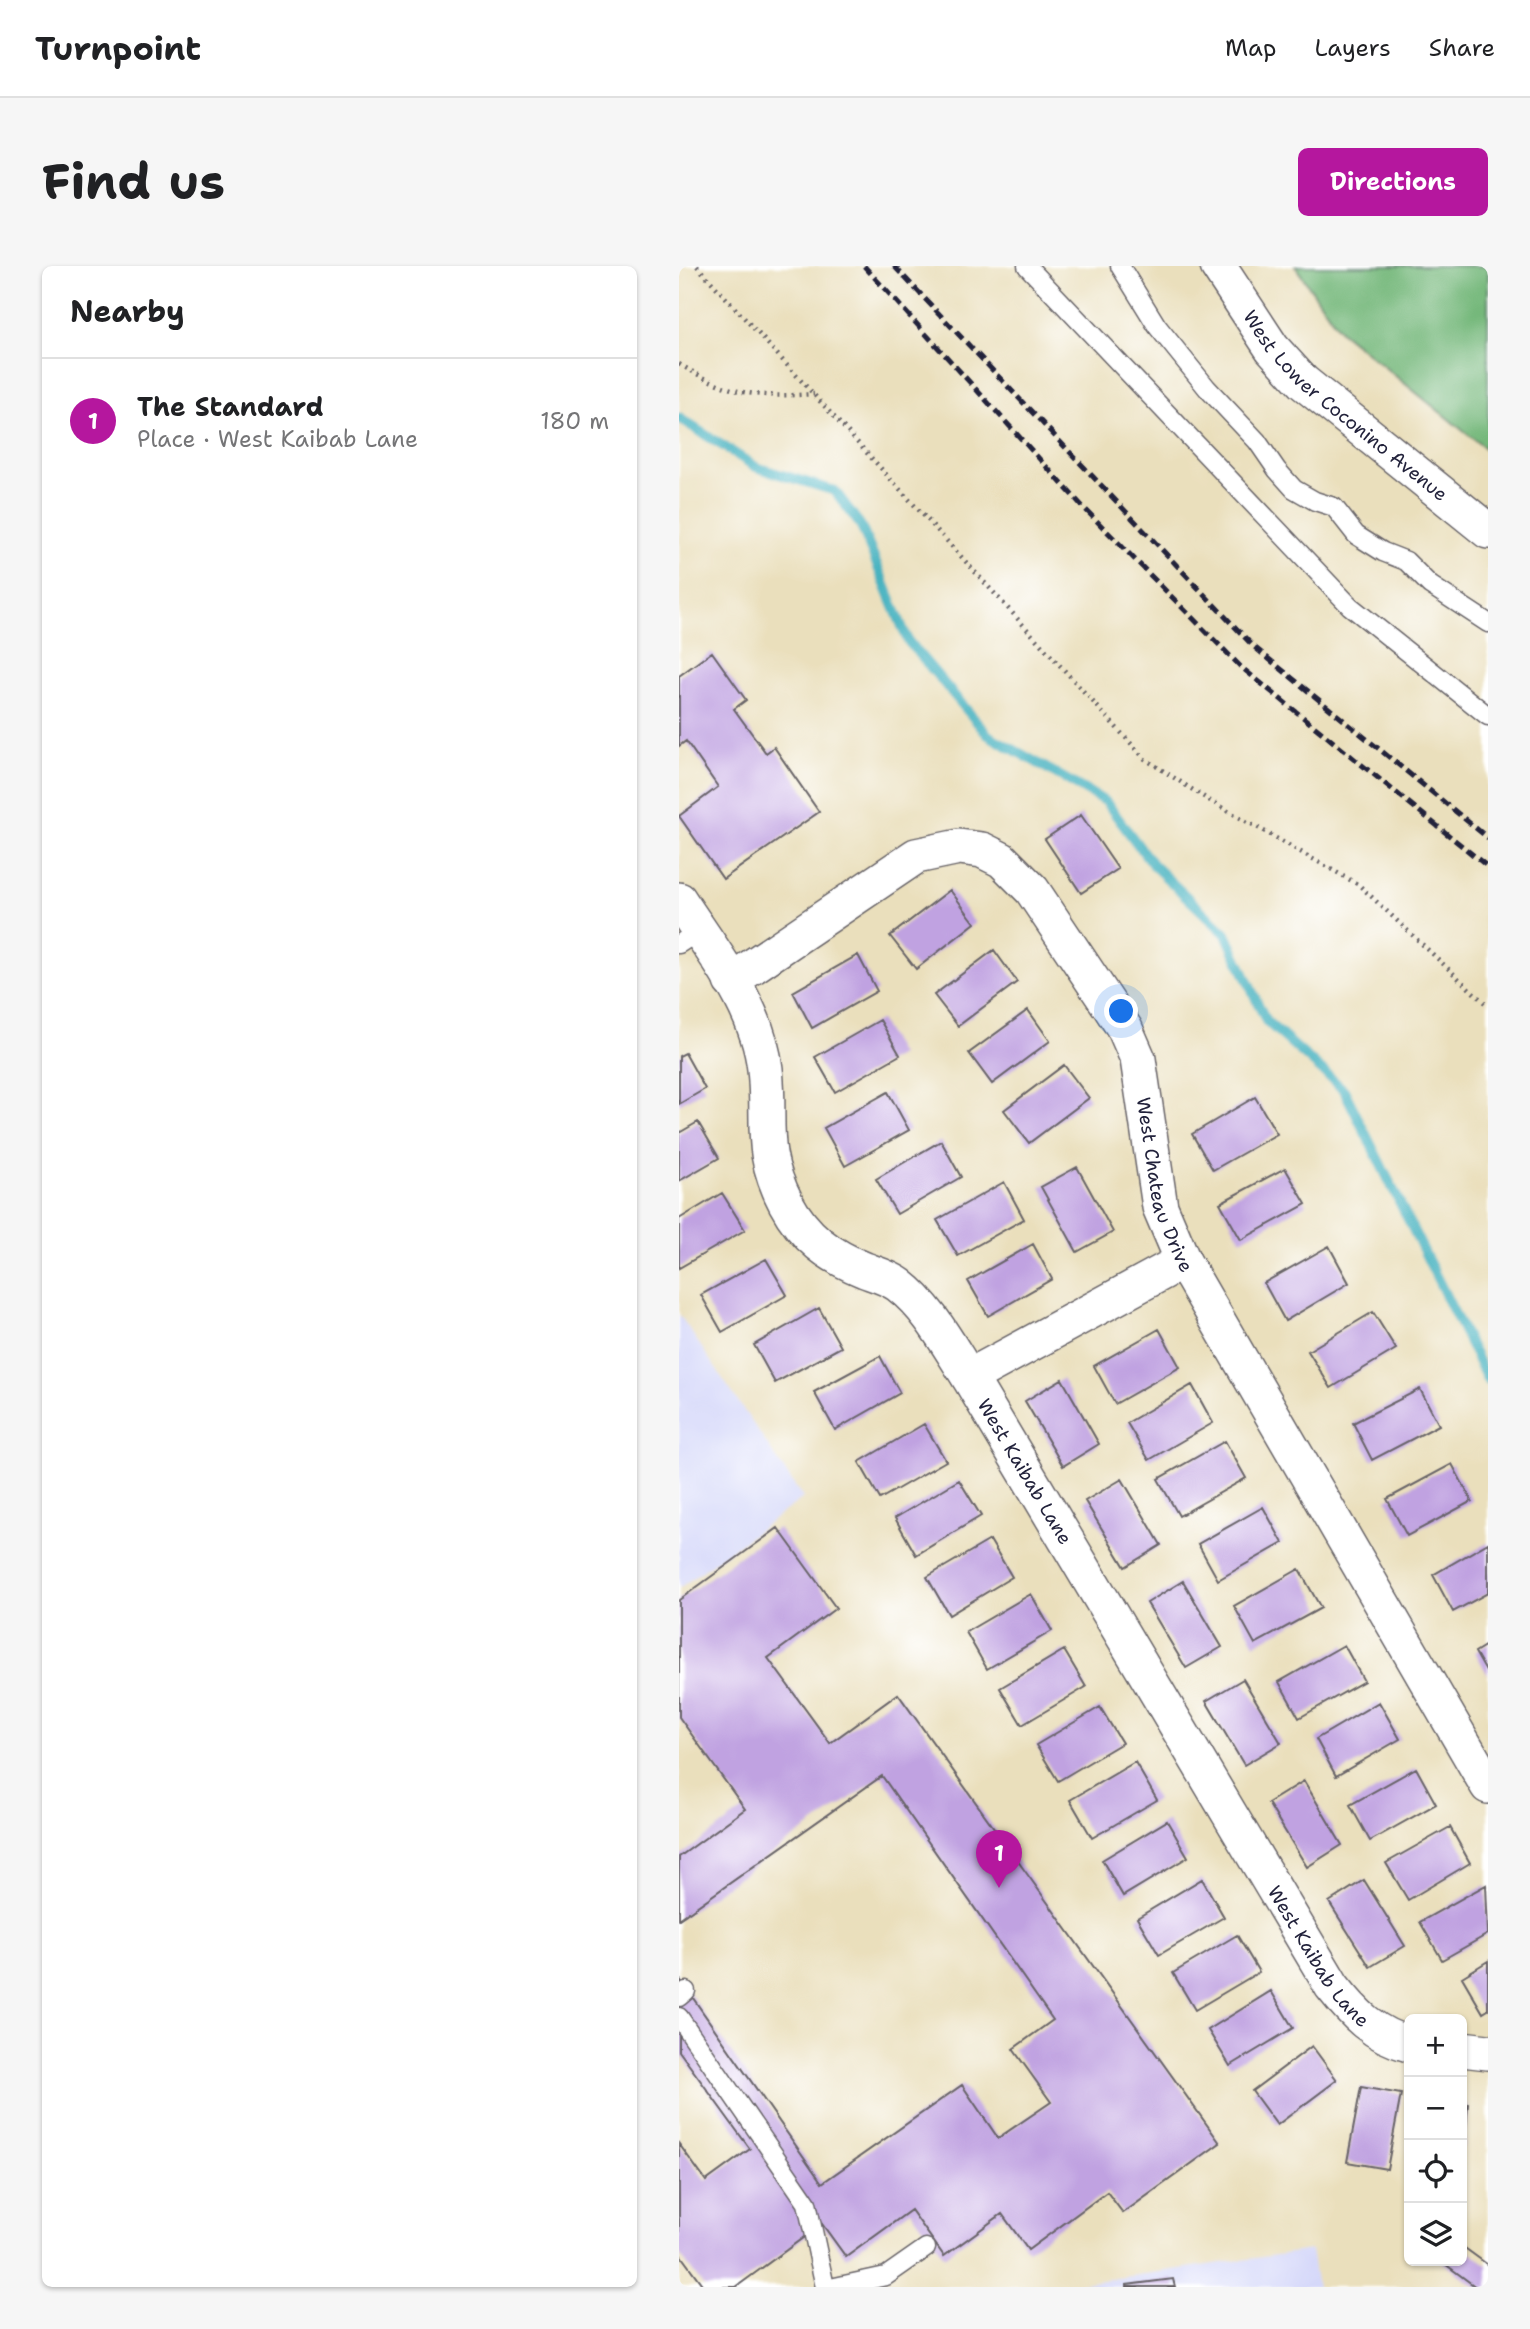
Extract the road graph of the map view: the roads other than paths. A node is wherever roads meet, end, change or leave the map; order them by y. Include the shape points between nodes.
1 (1027, 266) edge
2 (1120, 266) edge
3 (1218, 266) edge
4 (1488, 531) edge
5 (1488, 623) edge
6 (1488, 716) edge
7 (679, 900) edge
8 (689, 937) edge
9 (731, 981) junction
10 (1183, 1261) junction
11 (969, 1377) junction
12 (1488, 1786) edge
13 (679, 2017) edge
14 (1404, 2042) edge
15 (1467, 2050) edge
16 (1488, 2052) edge
17 (926, 2248) dead end
18 (825, 2287) edge
19 (835, 2287) edge

1 - 6 lane via 1350,606
2 - 5 lane via 1157,326 1294,489 1334,507 1356,535 1406,561 1430,585
3 - 4 street, West Lower Coconino Avenue via 1272,348 1303,382
7 - 8 street, West Kaibab Lane
8 - 9 street, West Kaibab Lane
9 - 10 street, West Chateau Drive via 916,856 960,847 982,850 1002,860 1032,890 1125,1029 1138,1059 1160,1207
9 - 11 street, West Kaibab Lane via 755,1027 765,1069 765,1143 787,1205 824,1250 896,1283 920,1303
10 - 11 street
10 - 12 street, West Chateau Drive
11 - 14 street, West Kaibab Lane via 1332,1986 1353,2013 1379,2034
13 - 18 lane via 807,2203
15 - 16 street
17 - 19 lane via 886,2276

